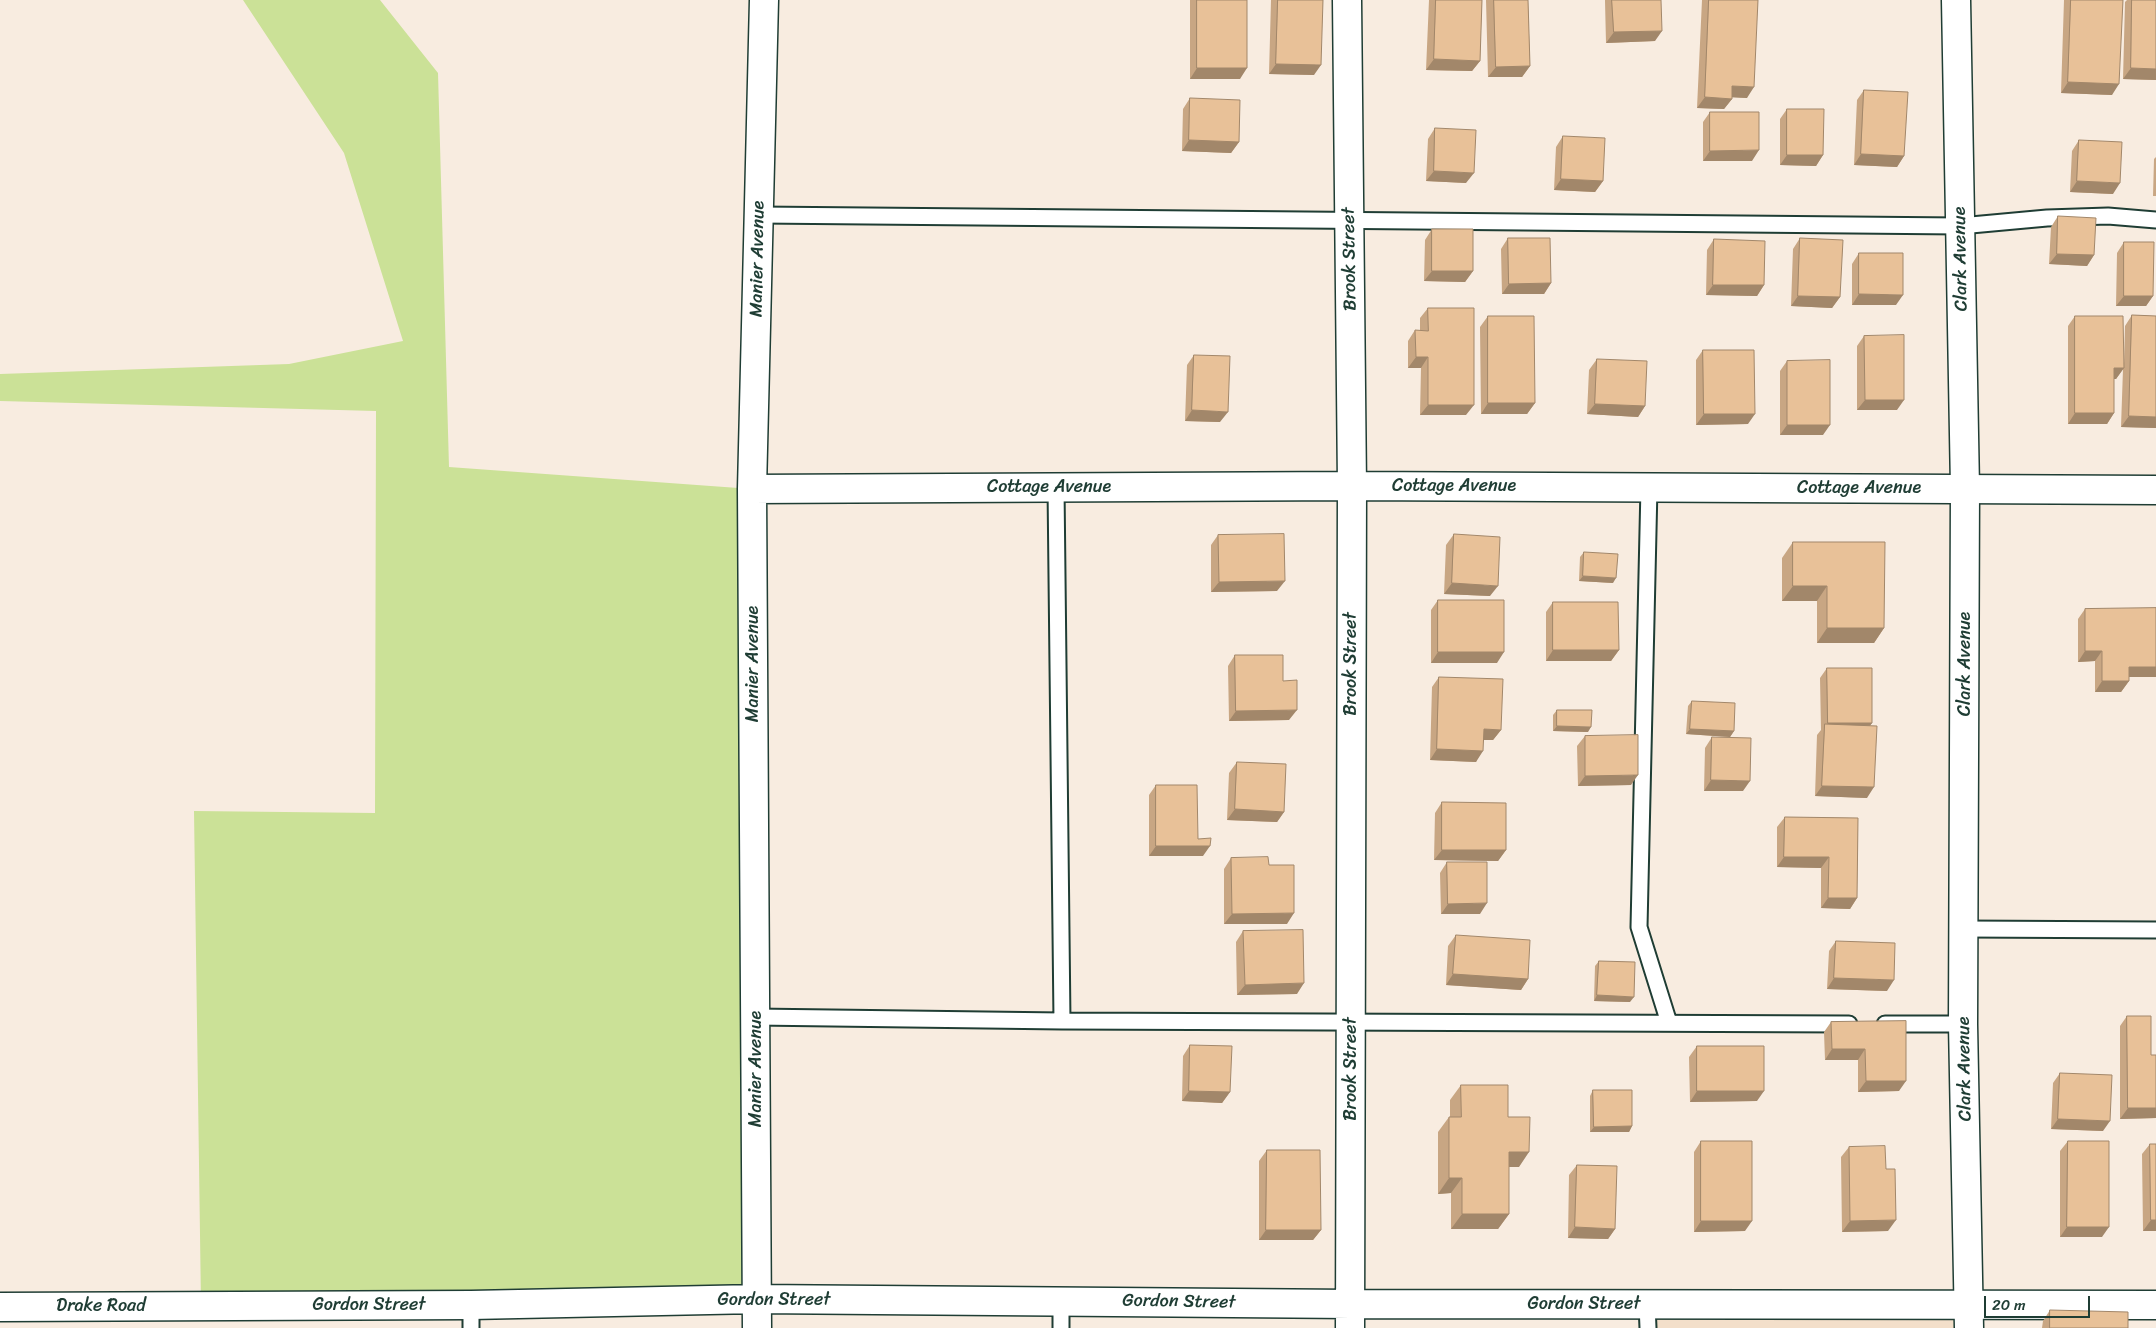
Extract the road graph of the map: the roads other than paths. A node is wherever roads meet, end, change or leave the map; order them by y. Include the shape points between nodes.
1 (764, 0) edge
2 (1347, 0) edge
3 (1956, 0) edge
4 (759, 216) junction
5 (2156, 220) edge
6 (1349, 221) junction
7 (1960, 226) junction
8 (1352, 486) junction
9 (1056, 487) junction
10 (1649, 487) junction
11 (752, 488) junction
12 (1965, 488) junction
13 (2156, 490) edge
14 (1964, 929) junction
15 (2156, 930) edge
16 (755, 1017) junction
17 (1062, 1021) junction
18 (1351, 1023) junction
19 (1669, 1023) junction
20 (1963, 1024) junction
21 (757, 1299) junction
22 (1061, 1301) junction
23 (202, 1305) joint
24 (2156, 1305) edge
25 (0, 1307) edge
26 (1350, 1316) edge
27 (1648, 1316) edge
28 (471, 1317) edge
29 (1969, 1317) edge
30 (757, 1328) edge
31 (1061, 1328) edge

1 - 4 street, Manier Avenue
2 - 6 street, Brook Street
3 - 7 street, Clark Avenue
4 - 6 lane
4 - 11 street, Manier Avenue
5 - 7 lane via 2108,216
6 - 7 lane
6 - 8 street, Brook Street
7 - 12 street, Clark Avenue
8 - 9 street, Cottage Avenue
8 - 10 street, Cottage Avenue
8 - 18 street, Brook Street
9 - 11 street, Cottage Avenue
9 - 17 lane
10 - 12 street, Cottage Avenue
10 - 19 lane via 1639,927
11 - 16 street, Manier Avenue
12 - 13 street, Cottage Avenue
12 - 14 street, Clark Avenue
14 - 15 lane
14 - 20 street, Clark Avenue
16 - 17 lane
16 - 21 street, Manier Avenue
17 - 18 lane
18 - 19 lane
18 - 26 street, Brook Street
19 - 20 lane
20 - 29 street, Clark Avenue
21 - 22 street, Gordon Street
21 - 28 street, Gordon Street
21 - 30 street, Manier Avenue
22 - 26 street, Gordon Street
22 - 31 lane
23 - 25 street, Drake Road
23 - 28 street, Gordon Street
24 - 29 street, Gordon Street
26 - 27 street, Gordon Street
27 - 29 street, Gordon Street

